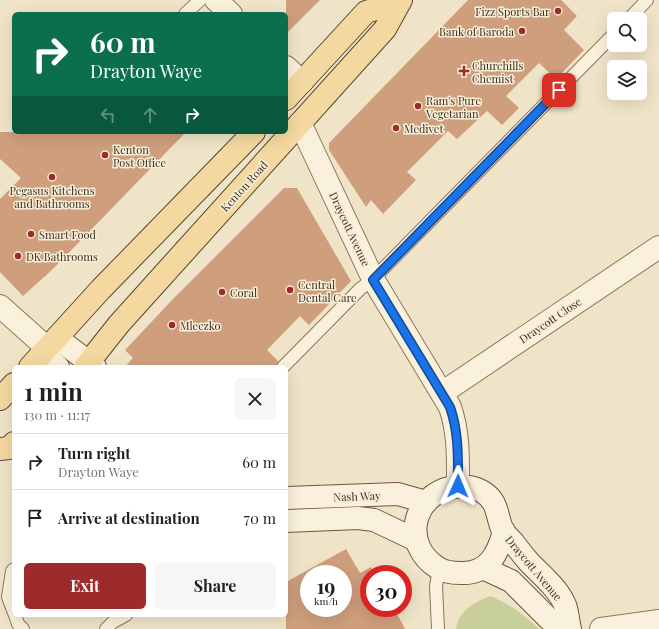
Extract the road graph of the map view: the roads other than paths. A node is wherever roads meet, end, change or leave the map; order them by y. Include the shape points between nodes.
1 (200, 0) edge
2 (216, 0) edge
3 (647, 0) edge
4 (400, 1) edge
5 (187, 12) edge
6 (229, 12) edge
7 (636, 12) edge
8 (607, 41) edge
9 (288, 68) edge
10 (302, 82) junction
11 (288, 97) edge
12 (300, 123) junction
13 (252, 134) edge
14 (659, 247) edge
15 (373, 280) junction
16 (0, 306) edge
17 (47, 355) edge
18 (90, 365) edge
19 (285, 365) edge
20 (12, 386) edge
21 (442, 393) junction
22 (0, 399) edge
23 (12, 445) edge
24 (0, 449) edge
25 (458, 486) junction
26 (288, 498) edge
27 (426, 502) junction
28 (288, 521) edge
29 (504, 531) junction
30 (416, 540) junction
31 (483, 568) junction
32 (438, 569) junction
33 (12, 571) edge
34 (12, 608) edge
35 (15, 617) edge
36 (122, 617) edge
37 (659, 621) edge
38 (112, 622) edge
39 (22, 629) edge
40 (438, 629) edge
41 (561, 629) edge
42 (570, 629) edge
43 (601, 629) edge

1 - 5 lane
2 - 6 street
3 - 7 lane
4 - 10 main road, Kenton Road via 366,12
4 - 12 main road, Kenton Road via 385,29
8 - 15 lane
9 - 10 street
10 - 11 main road, Kenton Road
12 - 15 street, Draycott Avenue
12 - 18 main road, Kenton Road via 119,324
13 - 17 main road via 101,289
14 - 21 street, Draycott Close
15 - 19 lane via 360,289
15 - 21 street, Draycott Avenue
16 - 17 street
17 - 18 street
20 - 22 main road
21 - 25 street, Draycott Avenue via 450,407 458,440
23 - 24 main road
25 - 27 street, Draycott Avenue via 434,493
25 - 29 street, Draycott Avenue via 472,487 492,499
26 - 27 street, Nash Way via 398,494
27 - 30 street, Draycott Avenue via 416,518
28 - 30 street, Nash Way via 358,518 374,520
29 - 31 street, Draycott Avenue via 494,559
29 - 42 street, Draycott Avenue via 555,590 565,605
30 - 32 street via 429,561
31 - 32 street via 471,573
31 - 41 street, Draycott Avenue via 511,581
32 - 40 lane
33 - 34 lane via 8,597
35 - 39 lane
36 - 38 lane
37 - 43 street

